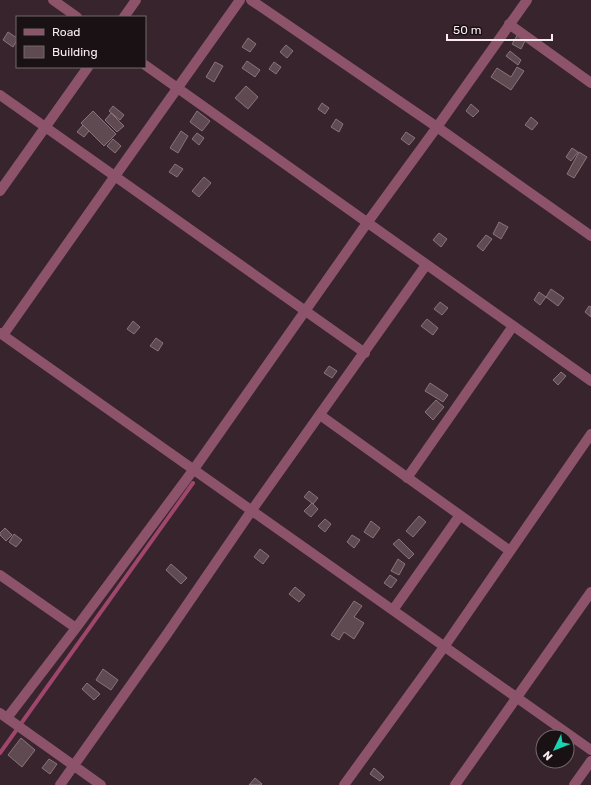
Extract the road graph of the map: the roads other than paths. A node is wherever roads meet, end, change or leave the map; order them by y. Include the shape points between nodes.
1 (53, 0) edge
2 (136, 0) edge
3 (240, 0) edge
4 (251, 0) edge
5 (527, 0) edge
6 (77, 16) edge
7 (125, 16) edge
8 (509, 24) junction
9 (146, 66) edge
10 (87, 68) edge
11 (591, 83) edge
12 (177, 88) junction
13 (0, 95) edge
14 (46, 127) junction
15 (437, 127) junction
16 (115, 176) junction
17 (0, 191) edge
18 (367, 223) junction
19 (591, 236) edge
20 (426, 265) junction
21 (305, 310) junction
22 (513, 326) junction
23 (1, 334) edge
24 (365, 353) junction
25 (591, 381) edge
26 (320, 415) junction
27 (591, 434) edge
28 (194, 469) junction
29 (407, 478) junction
30 (252, 510) junction
31 (460, 515) junction
32 (510, 551) junction
33 (0, 575) edge
34 (591, 592) edge
35 (393, 610) junction
36 (76, 628) junction
37 (444, 647) junction
38 (516, 698) junction
39 (4, 716) edge
40 (591, 750) edge
41 (591, 761) edge
42 (73, 765) junction
43 (60, 785) edge
44 (101, 785) edge
45 (344, 785) edge
46 (455, 785) edge
47 (574, 785) edge

1 - 6 street
2 - 7 street
3 - 12 street
4 - 15 street
5 - 8 street
8 - 11 street
8 - 15 street
9 - 12 street
10 - 14 street
12 - 16 street
12 - 18 street
13 - 14 street
14 - 16 street
14 - 17 street
15 - 18 street
15 - 19 street
16 - 21 street
16 - 23 street
18 - 20 street
18 - 21 street
20 - 22 street
20 - 24 street
21 - 24 street
21 - 28 street
22 - 25 street
22 - 29 street
23 - 28 street
24 - 26 street
26 - 29 street
26 - 30 street
27 - 32 street
28 - 30 street
28 - 36 street
29 - 31 street
30 - 35 street
30 - 42 street
31 - 32 street
31 - 35 street
32 - 37 street
33 - 36 street
34 - 38 street
35 - 37 street
36 - 39 street
37 - 38 street
37 - 45 street
38 - 40 street
38 - 46 street
39 - 42 street
41 - 47 street
42 - 43 street
42 - 44 street

